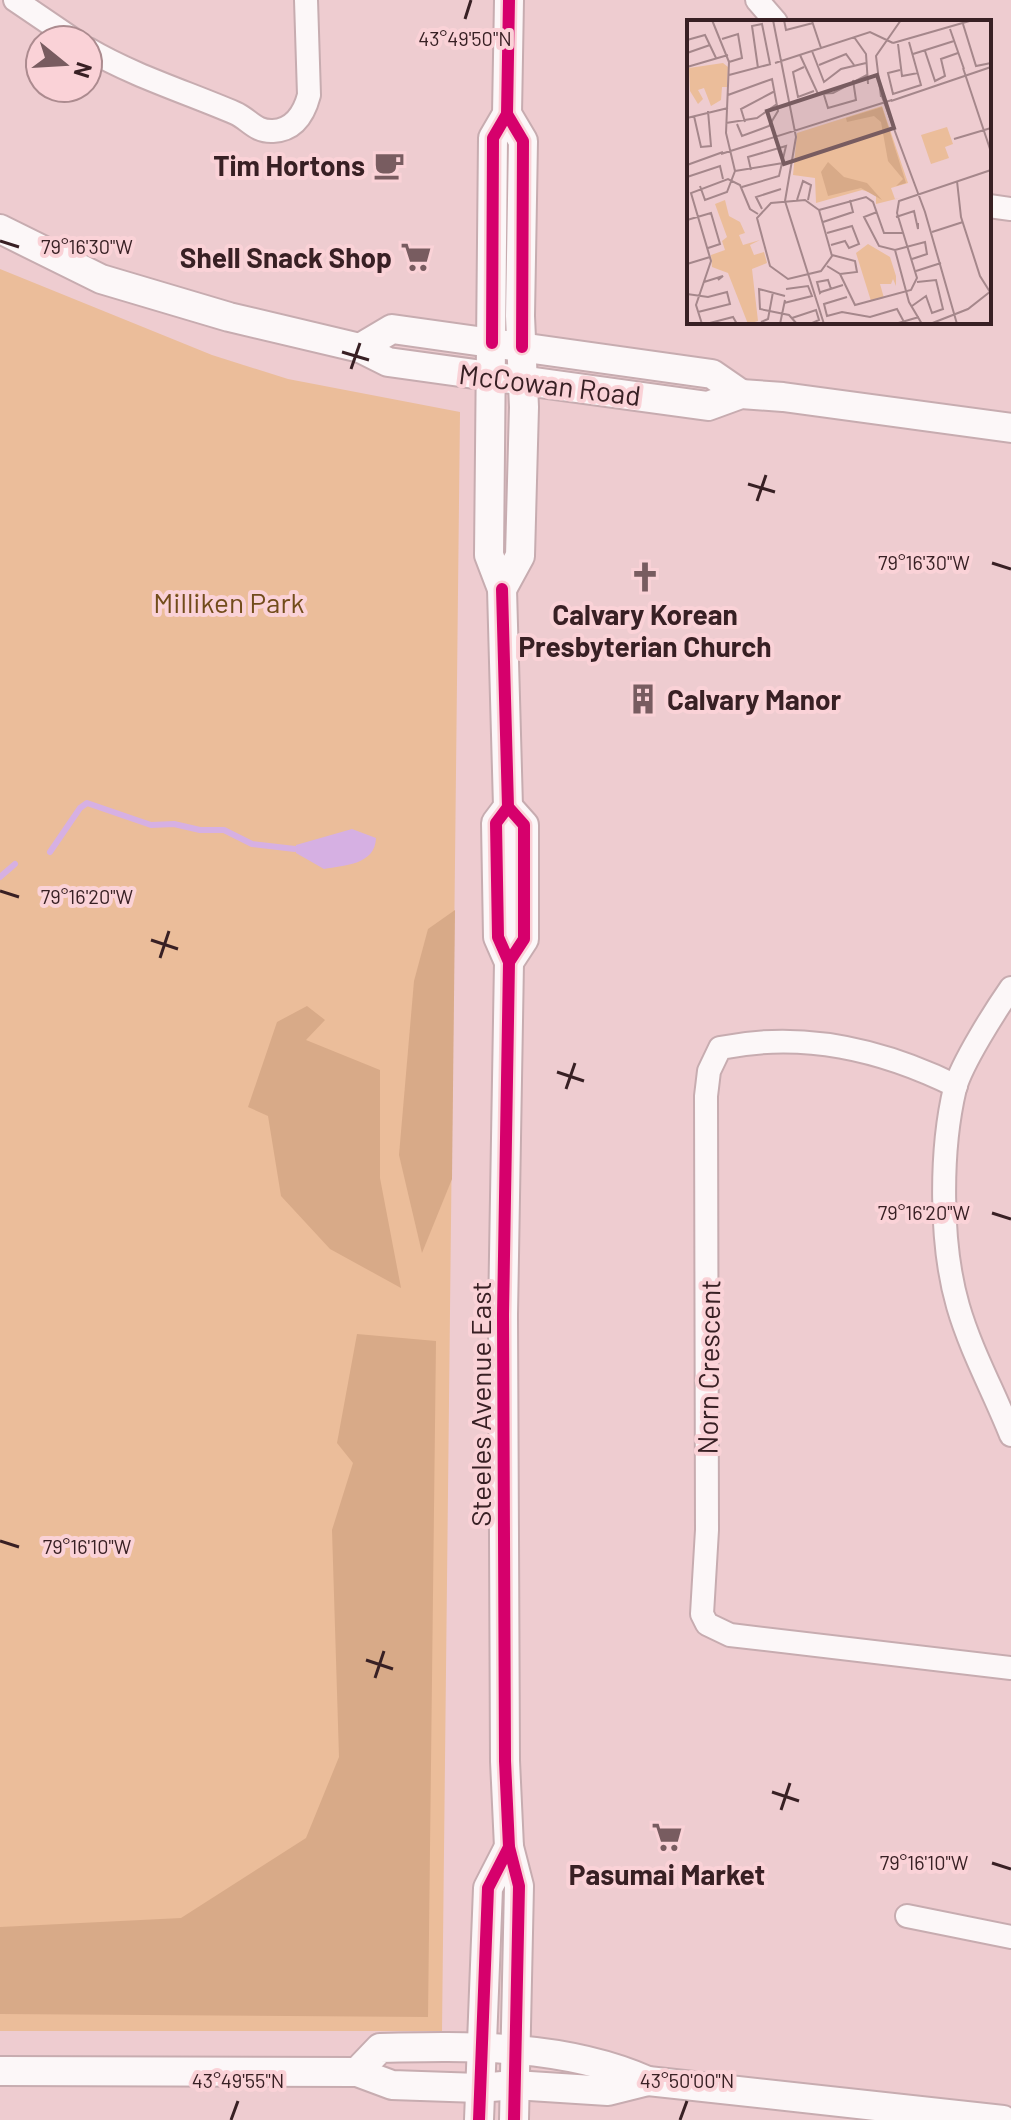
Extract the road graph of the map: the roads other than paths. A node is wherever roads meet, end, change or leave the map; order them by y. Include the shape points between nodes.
1 (15, 0) edge
2 (306, 0) edge
3 (509, 0) edge
4 (757, 0) edge
5 (774, 20) edge
6 (50, 24) edge
7 (104, 57) edge
8 (507, 114) junction
9 (991, 206) edge
10 (1011, 209) edge
11 (0, 229) edge
12 (492, 343) junction
13 (522, 347) junction
14 (360, 348) junction
15 (492, 375) junction
16 (523, 378) junction
17 (741, 394) junction
18 (1011, 428) edge
19 (502, 589) junction
20 (1011, 988) edge
21 (956, 1086) junction
22 (1011, 1435) edge
23 (1011, 1668) edge
24 (509, 1847) junction
25 (907, 1916) dead end
26 (1011, 1937) edge
27 (481, 2047) junction
28 (515, 2051) junction
29 (0, 2071) edge
30 (357, 2072) junction
31 (648, 2081) junction
32 (514, 2085) junction
33 (479, 2088) junction
34 (479, 2120) edge
35 (514, 2120) edge
36 (1003, 2120) edge

1 - 6 street
2 - 7 street via 309,95 295,123 276,131 256,128 240,115
3 - 8 main road, Steeles Avenue East
4 - 5 street
8 - 12 main road, Steeles Avenue East via 493,138
8 - 13 main road, Steeles Avenue East via 523,141
9 - 10 street
11 - 14 main road, McCowan Road via 101,279
12 - 13 main road, McCowan Road
12 - 14 main road, McCowan Road via 392,329
12 - 15 main road, Steeles Avenue East
13 - 16 main road, Steeles Avenue East
13 - 17 main road, McCowan Road via 712,374
14 - 15 main road, McCowan Road via 388,362
15 - 16 main road, McCowan Road
15 - 19 main road, Steeles Avenue East via 489,555
16 - 17 main road, McCowan Road via 708,406
16 - 19 main road, Steeles Avenue East via 520,556
17 - 18 main road, McCowan Road
19 - 24 main road, Steeles Avenue East via 508,807 496,823 498,937 509,962 503,1315
20 - 21 street
21 - 22 street via 946,1165 951,1278 967,1333
21 - 23 street, Norn Crescent via 874,1052 810,1042 752,1041 720,1048 706,1096 707,1530 702,1614 707,1624 730,1635
24 - 27 main road, Steeles Avenue East via 488,1888
24 - 28 main road, Steeles Avenue East via 519,1886
25 - 26 street
27 - 28 main road
27 - 30 main road via 380,2048
27 - 33 main road, Steeles Avenue East
28 - 31 main road via 609,2064
28 - 32 main road, Steeles Avenue East
29 - 30 main road
30 - 33 main road via 392,2085
31 - 32 main road via 608,2091
31 - 36 main road
32 - 33 main road
32 - 35 main road, Steeles Avenue East
33 - 34 main road, Steeles Avenue East

